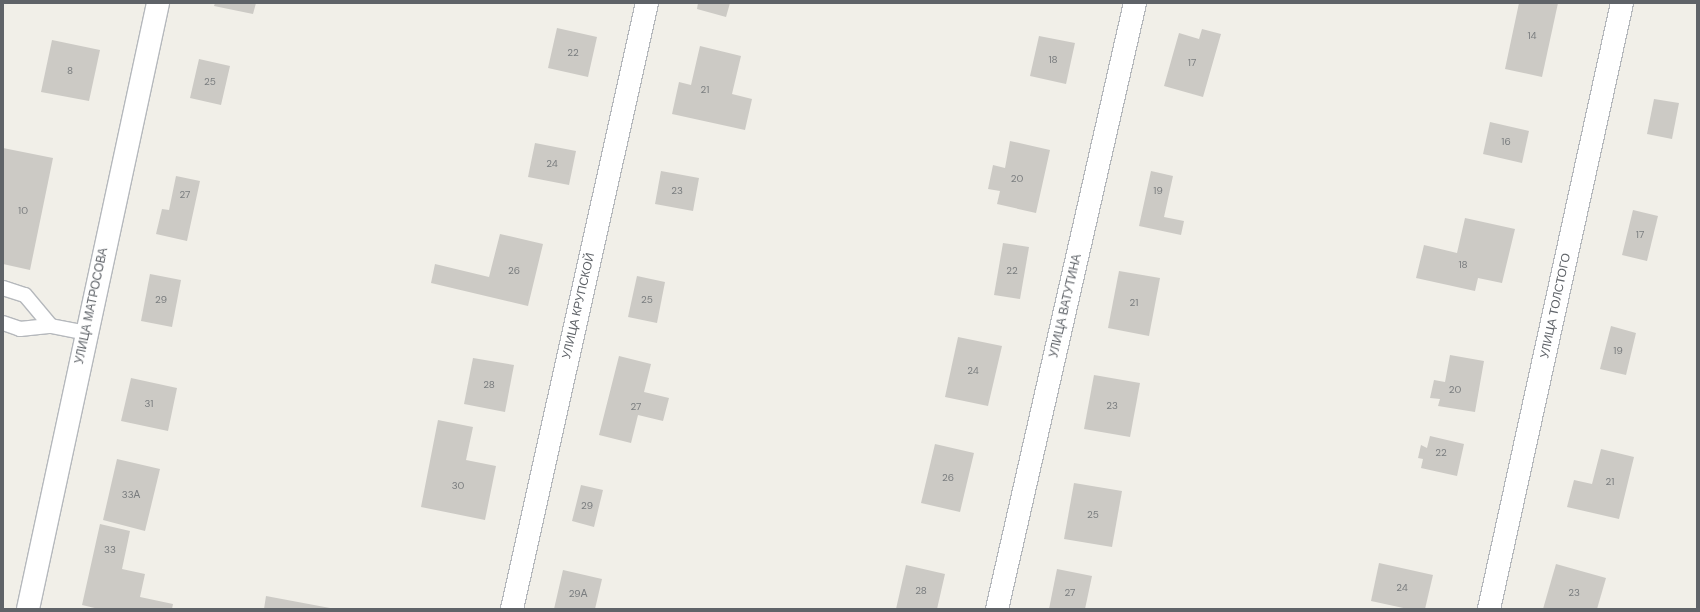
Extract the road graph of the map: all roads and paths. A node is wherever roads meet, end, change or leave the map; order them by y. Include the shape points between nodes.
1 (158, 3) edge
2 (647, 3) edge
3 (1135, 3) edge
4 (1622, 3) edge
5 (3, 288) edge
6 (3, 323) edge
7 (51, 326) junction
8 (86, 334) junction
9 (1494, 608) edge
10 (28, 609) edge
11 (512, 609) edge
12 (997, 609) edge

1 - 8 street, УЛИЦА МАТРОСОВА
2 - 11 street, УЛИЦА КРУПСКОЙ
3 - 12 street, УЛИЦА ВАТУТИНА
4 - 9 street, УЛИЦА ТОЛСТОГО
5 - 7 lane via 25,295
6 - 7 lane via 20,329
7 - 8 lane
8 - 10 street, УЛИЦА МАТРОСОВА

